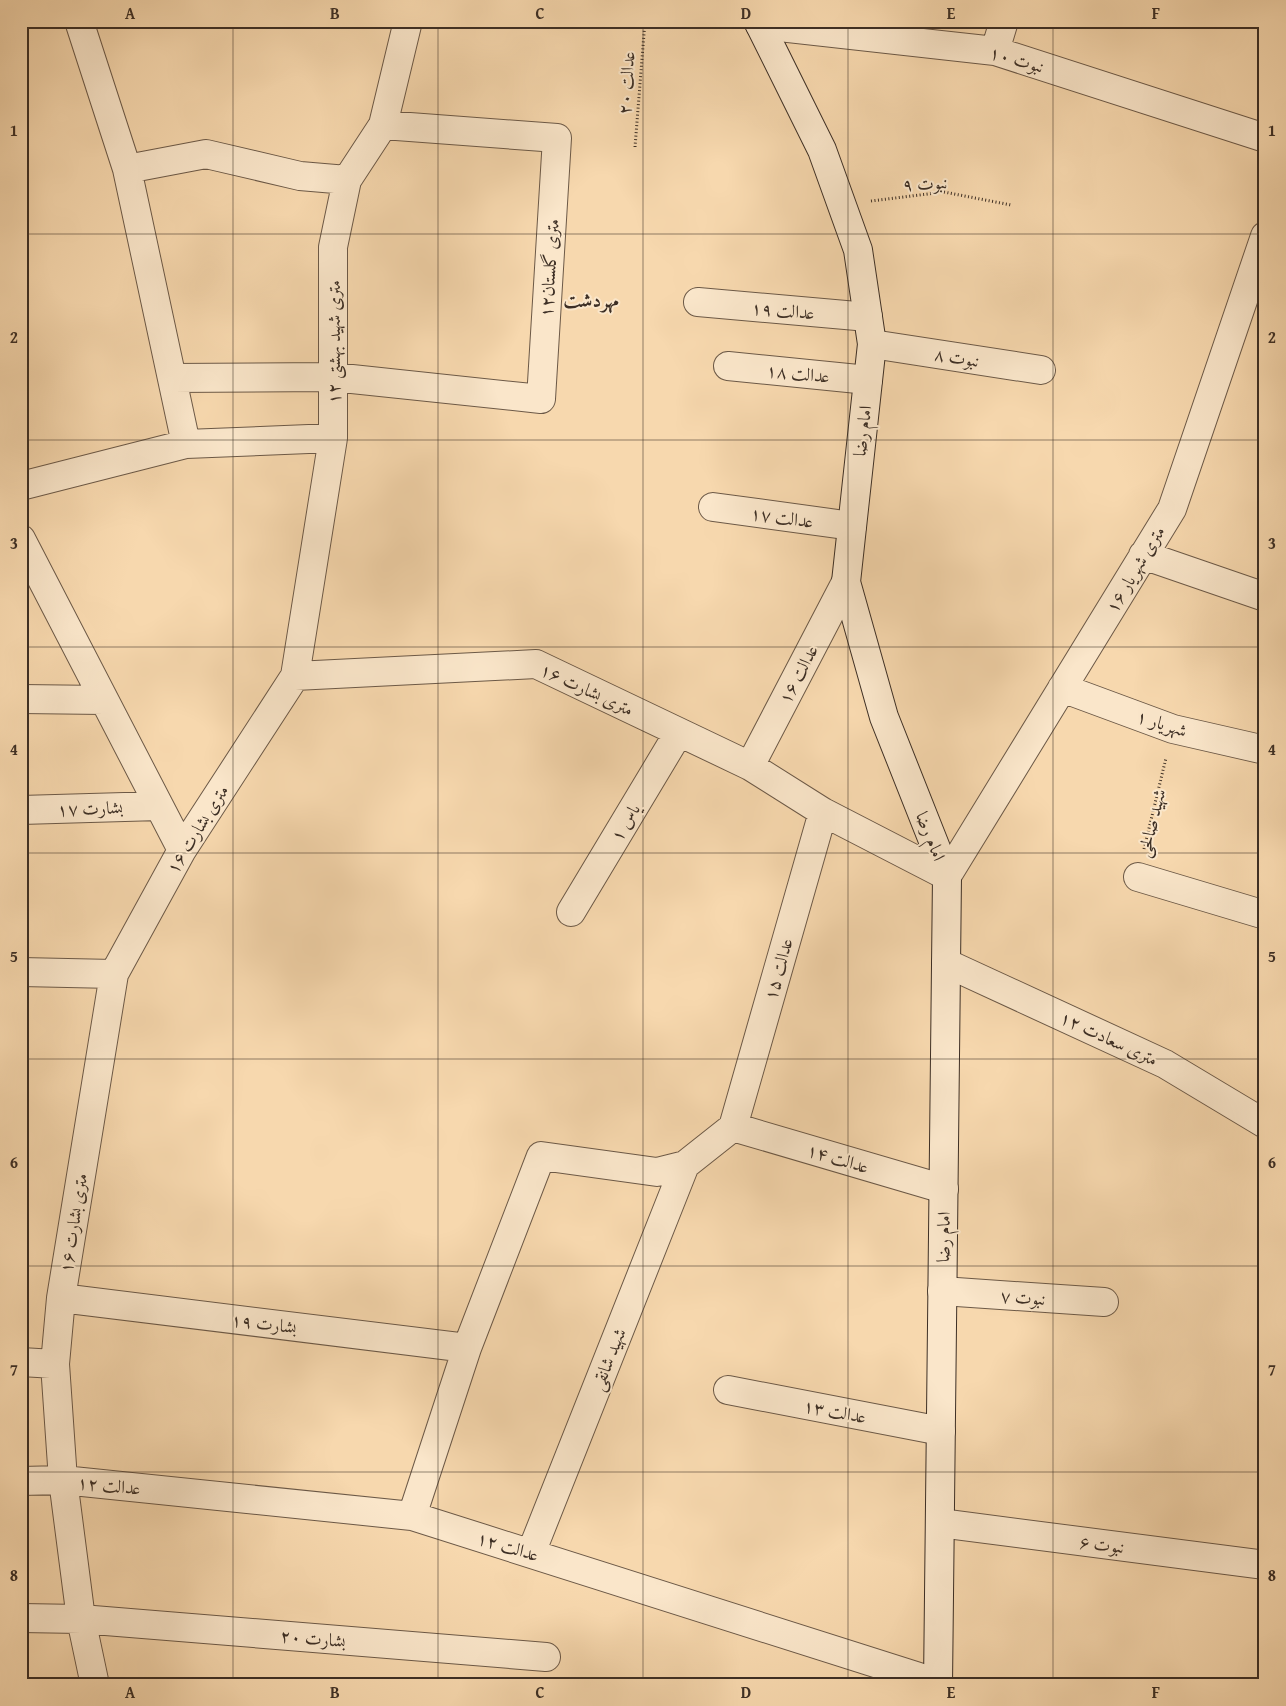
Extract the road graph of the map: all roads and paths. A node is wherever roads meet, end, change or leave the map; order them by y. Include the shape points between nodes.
1 (79, 21) edge
2 (408, 21) edge
3 (645, 21) edge
4 (1004, 21) edge
5 (759, 23) edge
6 (995, 51) junction
7 (384, 124) junction
8 (1265, 138) edge
9 (635, 146) dead end
10 (127, 169) junction
11 (346, 180) junction
12 (841, 205) junction
13 (1011, 205) dead end
14 (1265, 236) edge
15 (698, 302) dead end
16 (868, 317) junction
17 (872, 344) junction
18 (728, 366) dead end
19 (1041, 370) dead end
20 (333, 377) junction
21 (172, 378) junction
22 (868, 380) junction
23 (333, 438) junction
24 (186, 444) junction
25 (21, 486) edge
26 (713, 507) dead end
27 (852, 526) junction
28 (21, 539) edge
29 (1143, 555) junction
30 (846, 582) junction
31 (1265, 597) edge
32 (294, 676) junction
33 (1062, 688) junction
34 (21, 699) edge
35 (104, 700) junction
36 (1173, 729) junction
37 (679, 732) junction
38 (1265, 750) edge
39 (750, 766) junction
40 (159, 806) junction
41 (21, 810) edge
42 (823, 812) junction
43 (182, 850) junction
44 (948, 876) junction
45 (1138, 876) joint
46 (571, 912) dead end
47 (1265, 915) edge
48 (946, 963) junction
49 (21, 972) edge
50 (114, 974) junction
51 (1265, 1124) edge
52 (733, 1127) junction
53 (685, 1165) junction
54 (944, 1190) junction
55 (942, 1291) junction
56 (61, 1298) junction
57 (1104, 1302) dead end
58 (467, 1348) junction
59 (21, 1362) edge
60 (55, 1364) junction
61 (728, 1390) dead end
62 (941, 1431) junction
63 (63, 1480) junction
64 (21, 1481) edge
65 (412, 1516) junction
66 (940, 1523) junction
67 (531, 1553) junction
68 (1265, 1565) edge
69 (21, 1618) edge
70 (81, 1619) junction
71 (546, 1657) dead end
72 (938, 1684) edge
73 (95, 1685) edge

1 - 10 street
2 - 7 street, ۱۲ متری شهید بهشتی
3 - 9 path, عدالت ۲۰
4 - 6 street
5 - 6 street, نبوت ۱۰
5 - 12 street, امام رضا via 822,150
6 - 8 street, نبوت ۱۰
7 - 11 street, ۱۲ متری شهید بهشتی
7 - 20 street, ۱۲متری گلستان via 557,138 541,399
10 - 11 street via 206,154 300,176
10 - 21 street
11 - 20 street, ۱۲ متری شهید بهشتی via 333,247
12 - 13 path, نبوت ۹ via 944,192
12 - 16 street, امام رضا via 858,250
14 - 29 street, ۱۶ متری شهریار via 1172,509
15 - 16 street, عدالت ۱۹
16 - 17 street, امام رضا
17 - 19 street, نبوت ۸
17 - 22 street, امام رضا
18 - 22 street, عدالت ۱۸
20 - 21 street
20 - 23 street, ۱۲ متری شهید بهشتی
21 - 24 street
22 - 27 street, امام رضا
23 - 24 street
23 - 32 street, ۱۲ متری شهید بهشتی
24 - 25 street
26 - 27 street, عدالت ۱۷
27 - 30 street, امام رضا
28 - 35 street
29 - 31 street
29 - 33 street, ۱۶ متری شهریار
30 - 39 street, عدالت ۱۶
30 - 44 street, امام رضا via 884,717
32 - 37 street, ۱۶ متری بشارت via 536,664
32 - 43 street, ۱۶ متری بشارت
33 - 36 street, شهریار ۱
33 - 44 street, ۱۶ متری شهریار
34 - 35 street
35 - 40 street
36 - 38 street, شهریار ۱
36 - 45 path, شهید صالحی
37 - 39 street, ۱۶ متری بشارت
37 - 46 street, یاس ۱
39 - 42 street, ۱۶ متری بشارت
40 - 41 street, بشارت ۱۷
40 - 43 street
42 - 44 street, ۱۶ متری بشارت
42 - 52 street, عدالت ۱۵
43 - 50 street, ۱۶ متری بشارت
44 - 48 street, امام رضا
45 - 47 street, شهید صالحی
48 - 51 street, ۱۲ متری سعادت via 1165,1064
48 - 54 street, امام رضا
49 - 50 street
50 - 56 street, ۱۶ متری بشارت
52 - 53 street
52 - 54 street, عدالت ۱۴
53 - 58 street via 657,1172 541,1156
53 - 67 street, شهید شانقی
54 - 55 street, امام رضا
55 - 57 street, نبوت ۷
55 - 62 street, امام رضا
56 - 58 street, بشارت ۱۹
56 - 60 street, ۱۶ متری بشارت
58 - 65 street
59 - 60 street
60 - 63 street, ۱۶ متری بشارت
61 - 62 street, عدالت ۱۳
62 - 66 street, امام رضا
63 - 64 street, عدالت ۱۲
63 - 65 street, عدالت ۱۲
63 - 70 street, ۱۶ متری بشارت
65 - 67 street, عدالت ۱۲
66 - 68 street, نبوت ۶
66 - 72 street, امام رضا
67 - 72 street, عدالت ۱۲
69 - 70 street, بشارت ۲۰
70 - 71 street, بشارت ۲۰
70 - 73 street, ۱۶ متری بشارت

